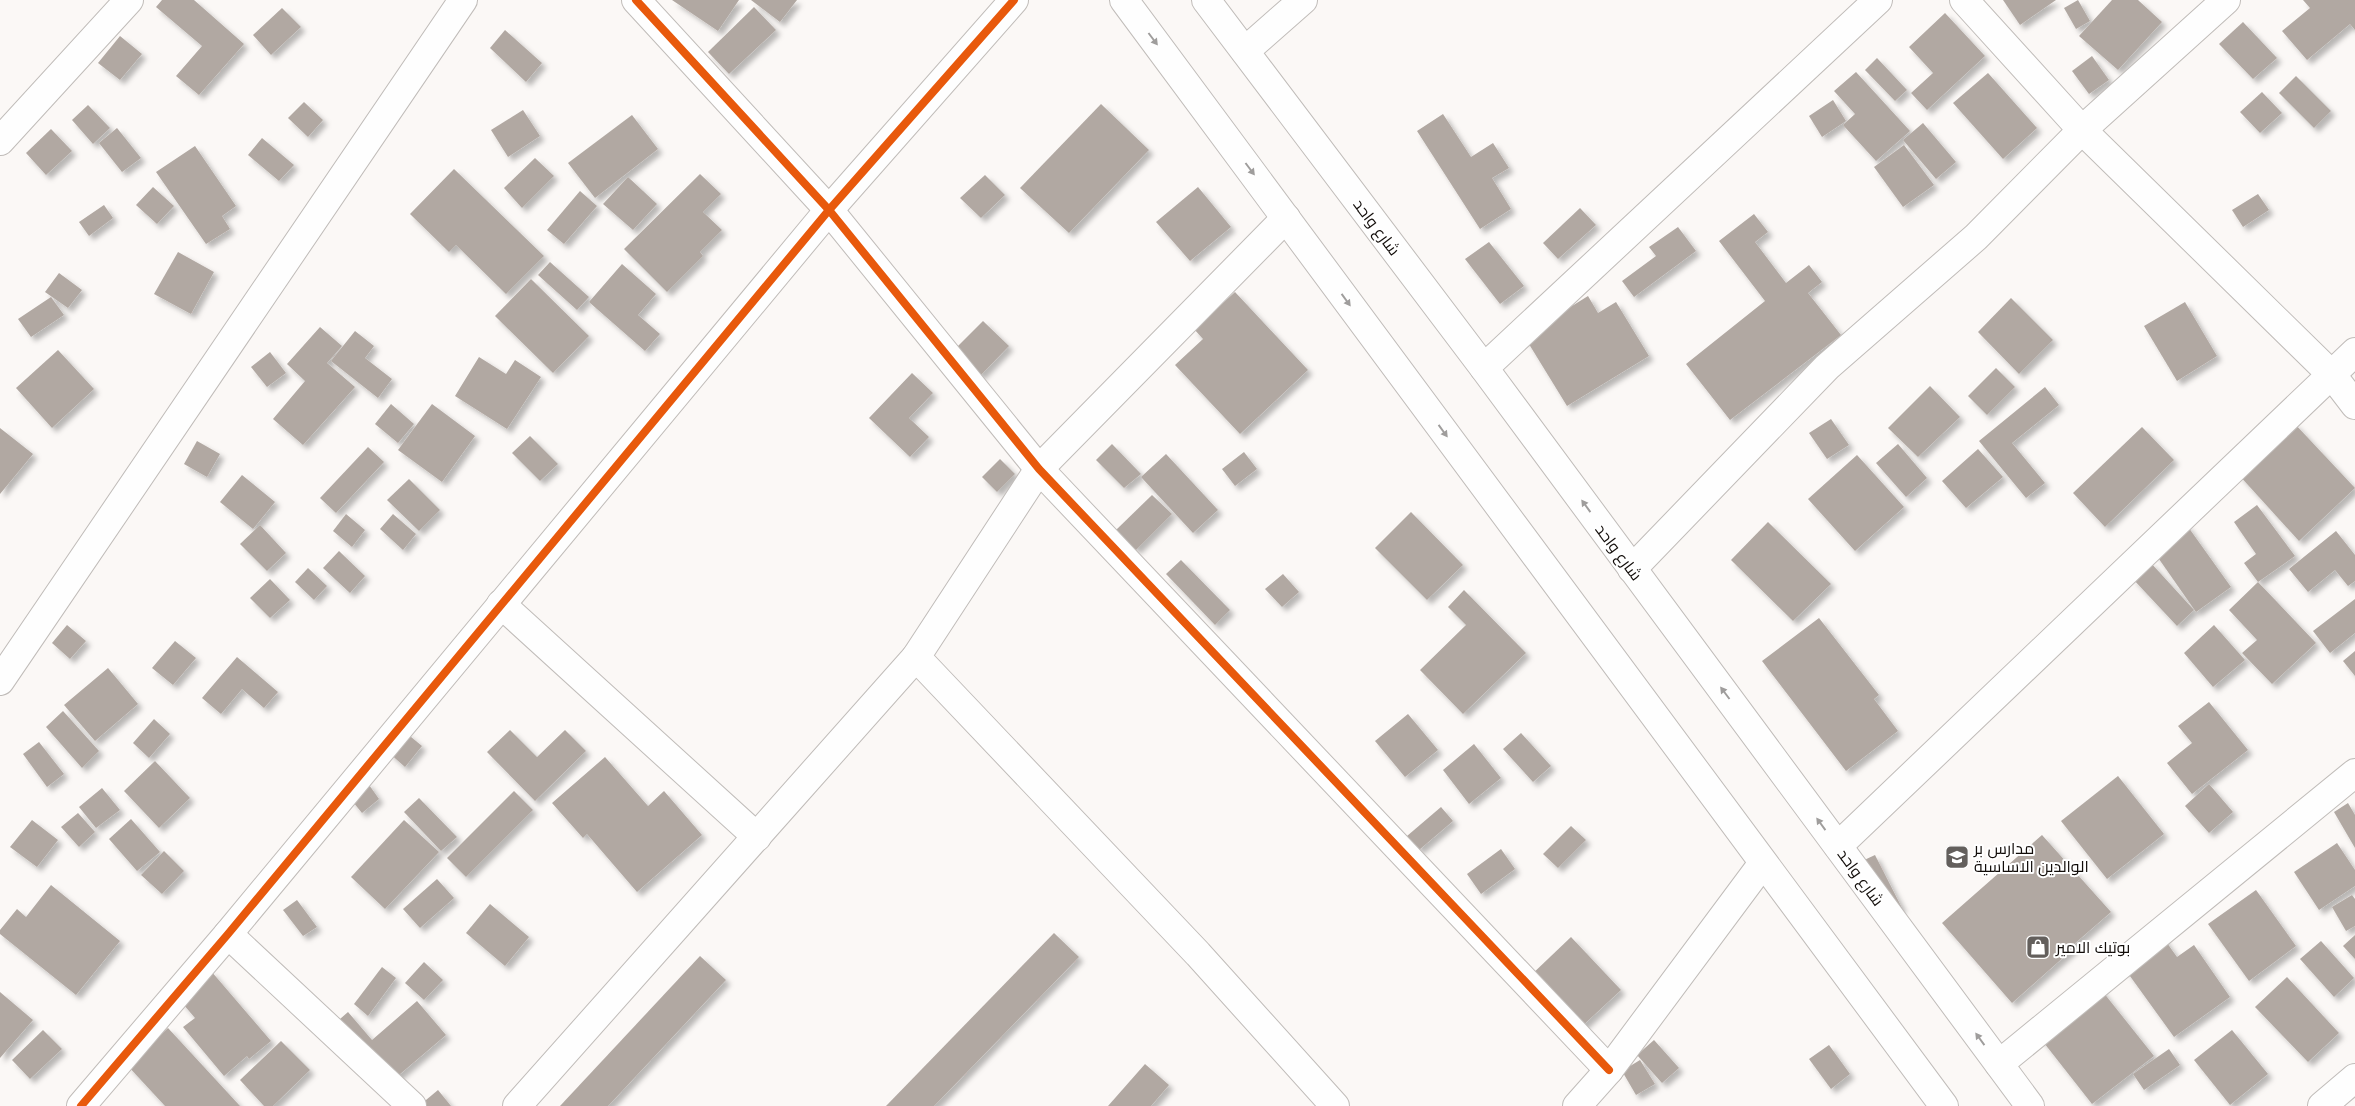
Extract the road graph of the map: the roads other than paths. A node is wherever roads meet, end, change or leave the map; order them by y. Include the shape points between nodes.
1 (129, 0) edge
2 (463, 0) edge
3 (636, 0) edge
4 (1014, 0) edge
5 (1124, 0) edge
6 (1206, 0) edge
7 (1303, 0) edge
8 (1878, 0) edge
9 (1964, 0) edge
10 (2226, 0) edge
11 (1244, 51) junction
12 (2082, 130) junction
13 (0, 141) edge
14 (830, 210) junction
15 (1286, 218) junction
16 (2355, 352) edge
17 (1484, 368) junction
18 (2332, 375) junction
19 (2355, 405) edge
20 (1039, 469) junction
21 (1632, 569) junction
22 (501, 604) junction
23 (916, 657) junction
24 (0, 681) edge
25 (2355, 773) edge
26 (757, 837) junction
27 (1838, 846) junction
28 (1763, 863) junction
29 (228, 934) junction
30 (1999, 1064) junction
31 (1609, 1070) junction
32 (2355, 1078) edge
33 (81, 1106) edge
34 (412, 1106) edge
35 (517, 1106) edge
36 (1335, 1106) edge
37 (1577, 1106) edge
38 (1944, 1106) edge
39 (2030, 1106) edge
40 (2322, 1106) edge

1 - 13 street
2 - 24 street
3 - 14 street
4 - 14 street
5 -> 15 street
6 - 11 street, شارع واحد
7 - 11 street
8 - 17 street
9 - 12 street
10 - 12 street
11 - 17 street, شارع واحد
12 - 18 street
12 - 21 street via 1976,237 1827,367
14 - 20 street
14 - 22 street
15 - 20 street
15 -> 28 street
16 - 18 street
21 -> 17 street, شارع واحد
18 - 19 street
18 - 27 street
20 - 23 street
20 - 31 street
27 -> 21 street, شارع واحد
22 - 26 street
22 - 29 street
23 - 26 street
23 - 36 street via 1198,954
25 - 30 street
26 - 35 street
30 -> 27 street, شارع واحد
28 - 31 street
28 - 38 street
29 - 33 street
29 - 34 street
30 - 39 street, شارع واحد
31 - 37 street
32 - 40 street

